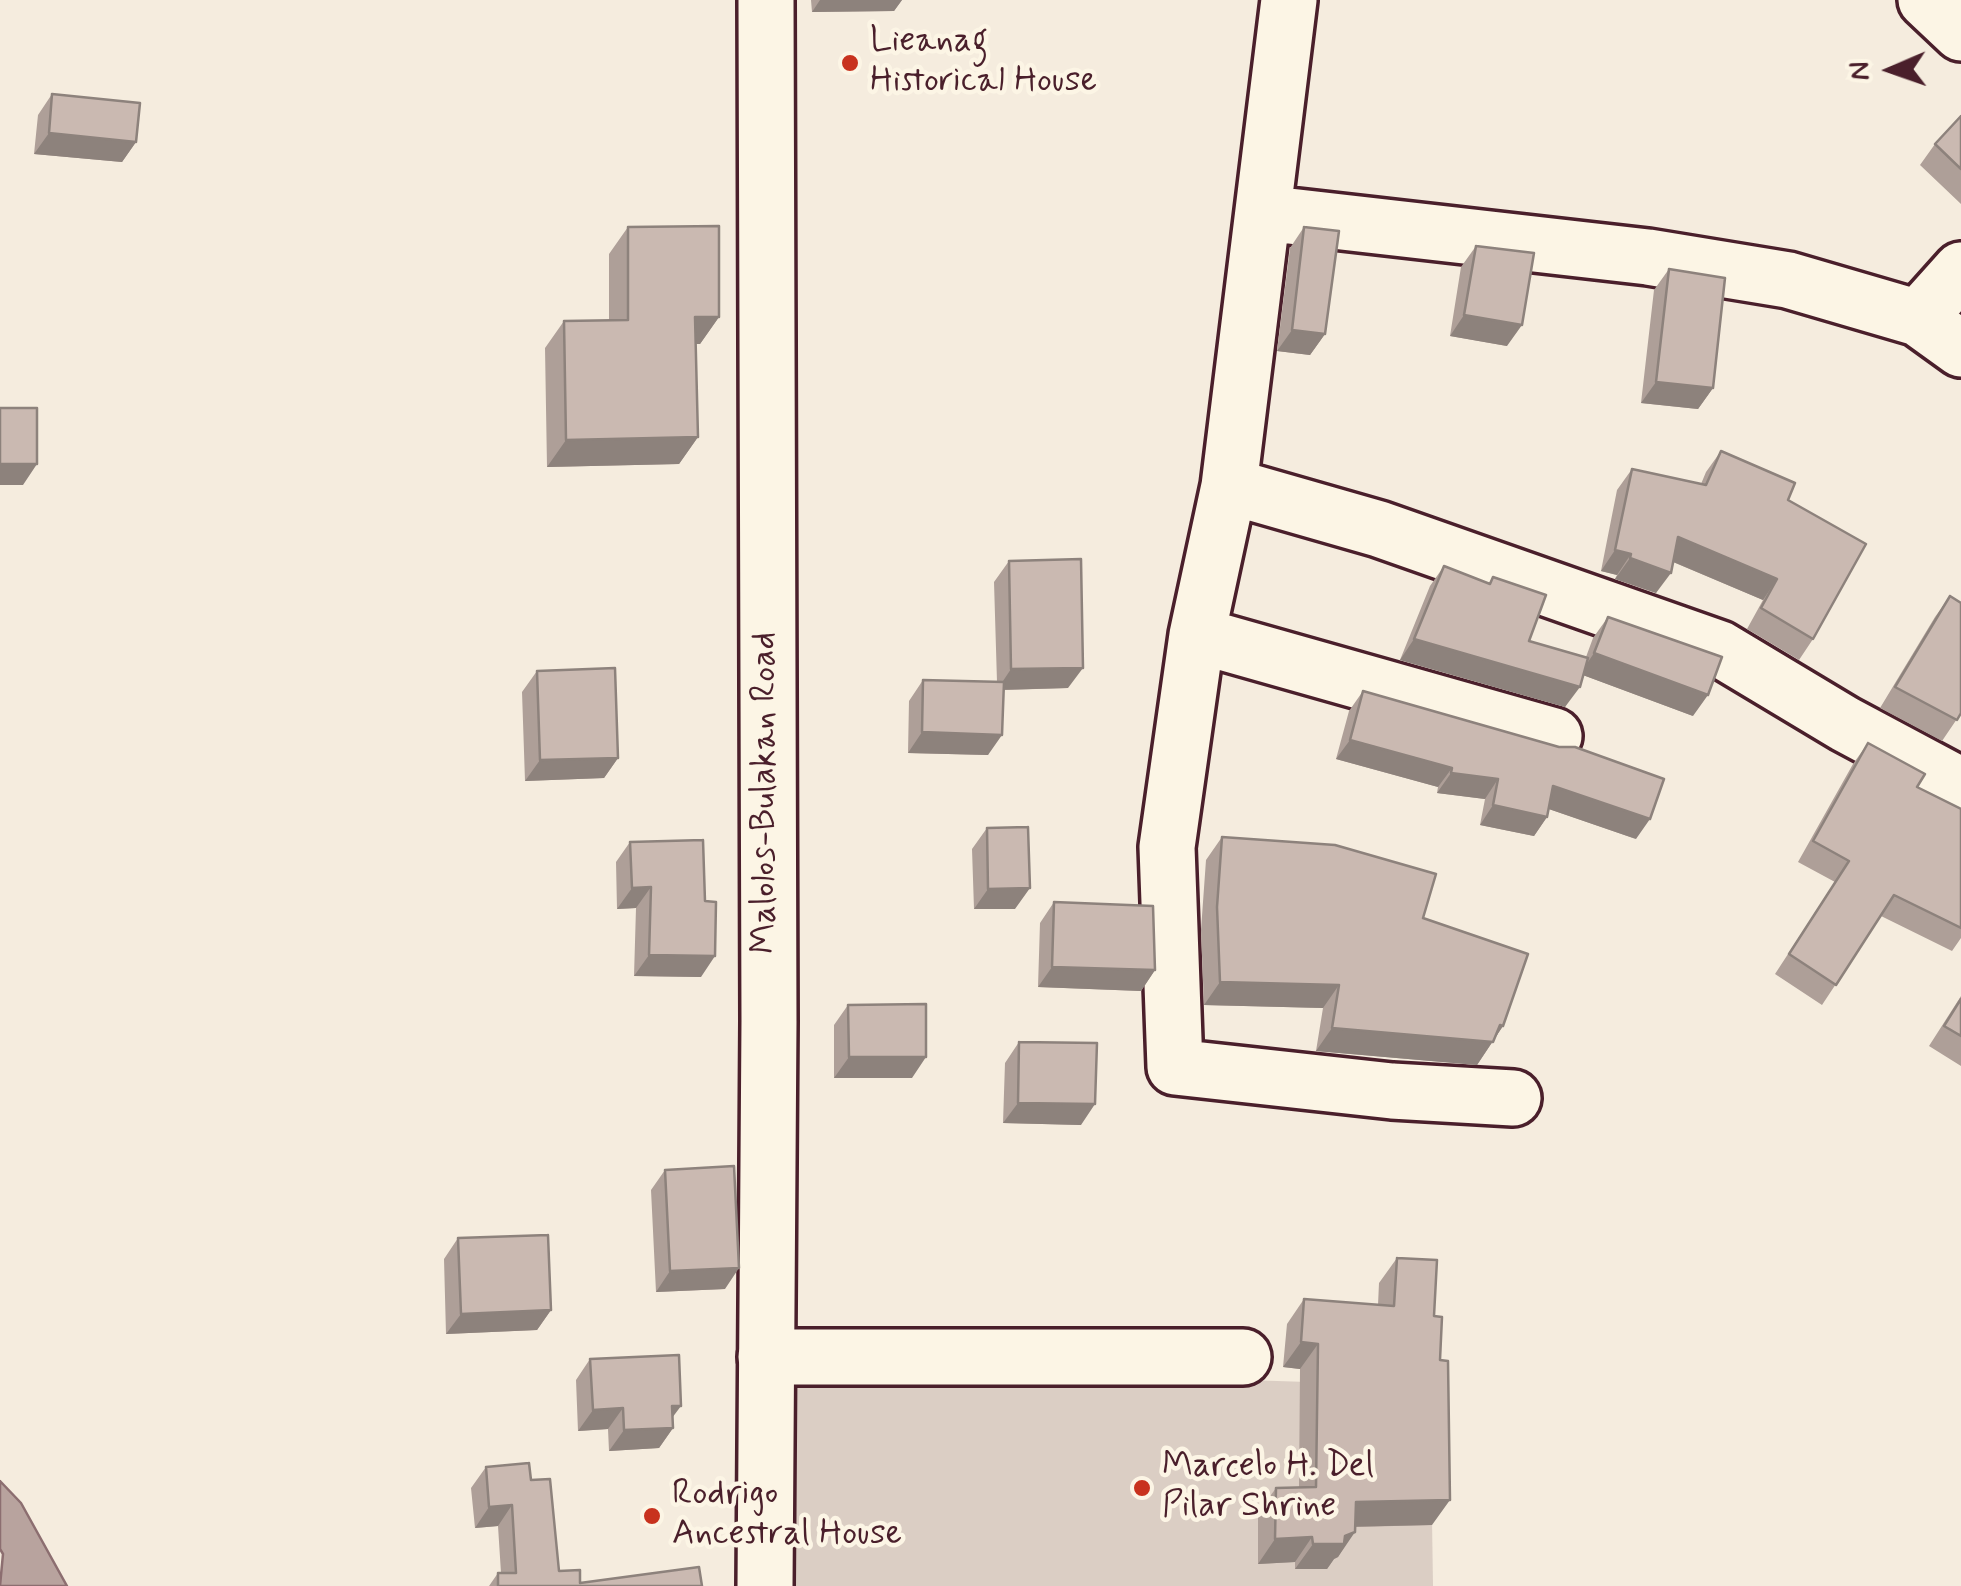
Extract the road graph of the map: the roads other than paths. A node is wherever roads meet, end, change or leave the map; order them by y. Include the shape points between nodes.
1 (766, 0) edge
2 (1288, 0) edge
3 (1926, 0) edge
4 (1961, 33) edge
5 (1263, 214) junction
6 (1961, 270) edge
7 (1940, 334) edge
8 (1229, 486) junction
9 (1197, 636) junction
10 (1554, 736) dead end
11 (1961, 786) edge
12 (1514, 1098) dead end
13 (766, 1357) junction
14 (1242, 1358) dead end
15 (765, 1586) edge

1 - 13 street, Malolos-Bulakan Road
2 - 5 street
3 - 4 street
5 - 7 street via 1648,257 1788,280
5 - 8 street
6 - 7 street
8 - 9 street
8 - 11 street via 1380,529 1720,649
9 - 10 street
9 - 12 street via 1167,848 1175,1067
13 - 14 street
13 - 15 street, Malolos-Bulakan Road

